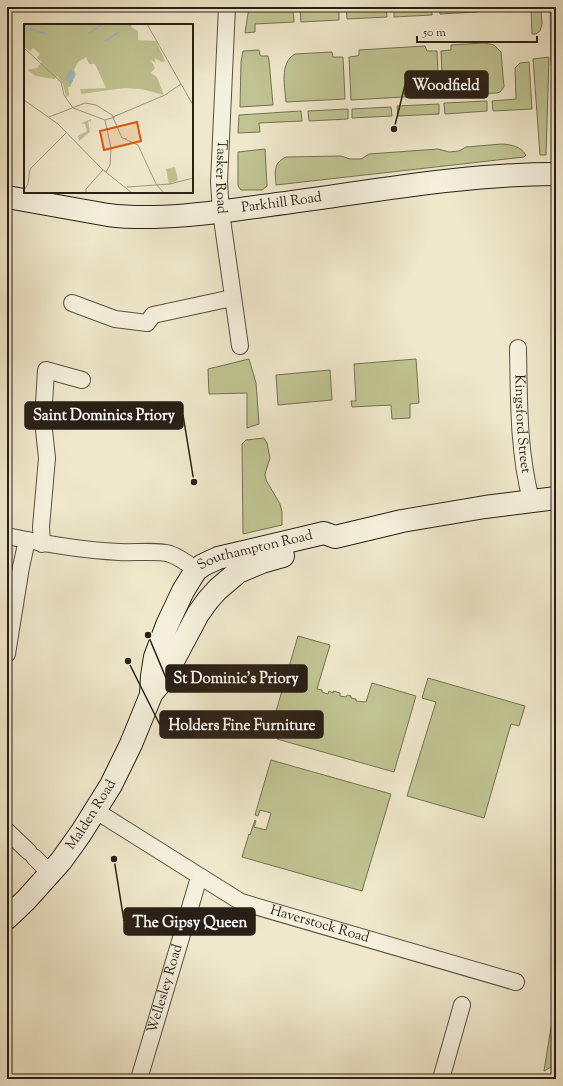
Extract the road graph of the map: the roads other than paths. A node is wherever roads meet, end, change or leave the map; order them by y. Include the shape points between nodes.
1 (227, 7) edge
2 (556, 174) edge
3 (7, 197) edge
4 (221, 212) junction
5 (232, 298) junction
6 (72, 303) dead end
7 (240, 346) dead end
8 (518, 348) dead end
9 (82, 380) dead end
10 (556, 498) edge
11 (531, 500) junction
12 (7, 536) edge
13 (332, 541) junction
14 (35, 542) junction
15 (196, 570) junction
16 (218, 589) joint
17 (7, 654) edge
18 (150, 695) junction
19 (96, 811) junction
20 (7, 831) edge
21 (50, 873) junction
22 (201, 877) junction
23 (7, 918) edge
24 (516, 982) dead end
25 (462, 1005) dead end
26 (139, 1079) edge
27 (441, 1079) edge

1 - 4 street, Tasker Road via 219,182
2 - 4 main road, Parkhill Road via 477,178
3 - 4 main road, Parkhill Road via 120,217
4 - 5 street, Tasker Road
5 - 6 street via 153,315 147,323 115,319
5 - 7 street, Tasker Road
8 - 11 street, Kingsford Street via 520,431
9 - 14 street via 46,370 43,421 47,458 41,527
10 - 11 main road, Southampton Road
11 - 13 main road, Southampton Road via 402,521
12 - 14 street, Southampton Road
13 - 15 main road, Southampton Road via 324,533 218,558
13 - 16 main road, Southampton Road via 238,572
14 - 15 street, Southampton Road via 96,551 169,553
14 - 17 street via 21,567
15 - 18 main road, Malden Road via 183,591 160,641
16 - 18 main road, Malden Road via 198,614 163,680
18 - 19 main road, Malden Road via 131,744
19 - 21 main road, Malden Road
19 - 22 street, Haverstock Road
20 - 21 street
21 - 23 main road, Malden Road
22 - 24 street, Haverstock Road via 241,902
22 - 26 street, Wellesley Road via 196,884
25 - 27 street

